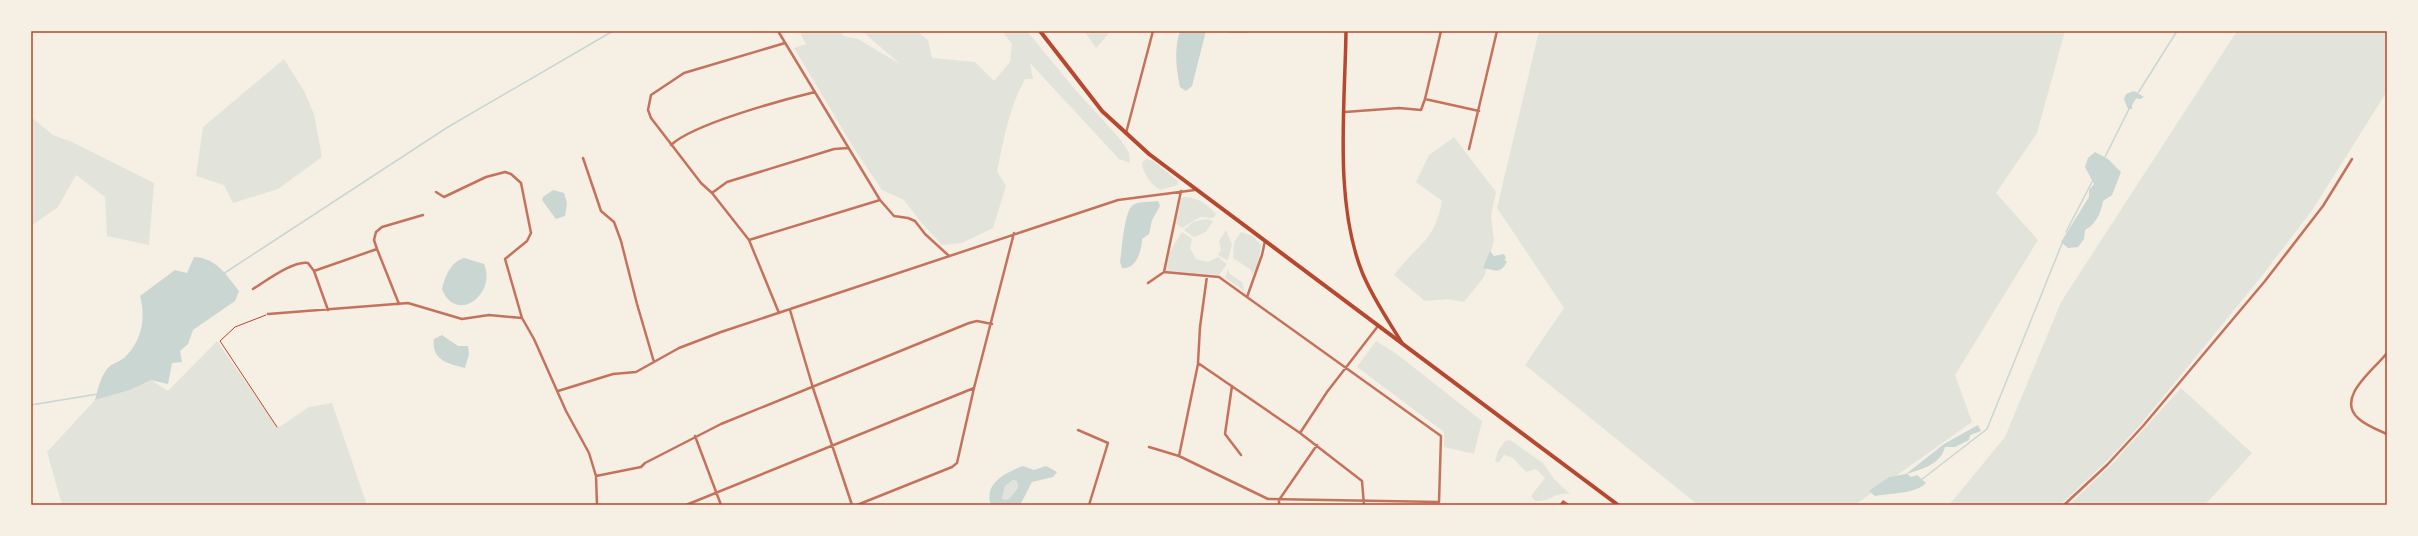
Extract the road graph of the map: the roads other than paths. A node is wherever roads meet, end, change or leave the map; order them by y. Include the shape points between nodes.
1 (778, 31) edge
2 (1040, 31) edge
3 (1153, 31) edge
4 (1230, 31) edge
5 (1248, 31) edge
6 (1346, 31) edge
7 (1441, 31) edge
8 (1497, 31) edge
9 (785, 43) junction
10 (815, 92) junction
11 (1425, 99) junction
12 (1479, 110) junction
13 (1345, 112) junction
14 (1126, 134) junction
15 (670, 145) junction
16 (848, 148) junction
17 (1469, 149) dead end
18 (583, 158) dead end
19 (2352, 159) dead end
20 (1196, 190) junction
21 (1181, 191) junction
22 (436, 192) dead end
23 (712, 193) junction
24 (880, 200) junction
25 (423, 215) dead end
26 (1014, 233) junction
27 (749, 240) junction
28 (1265, 241) junction
29 (377, 249) junction
30 (949, 256) junction
31 (314, 271) junction
32 (1164, 272) junction
33 (1207, 276) junction
34 (1148, 283) dead end
35 (253, 289) dead end
36 (1247, 297) junction
37 (399, 304) junction
38 (328, 310) junction
39 (790, 310) junction
40 (779, 313) junction
41 (268, 314) road end
42 (522, 318) junction
43 (992, 324) junction
44 (1378, 326) junction
45 (1404, 345) junction
46 (2387, 353) edge
47 (654, 362) junction
48 (1198, 363) junction
49 (1345, 368) junction
50 (1232, 386) junction
51 (813, 388) junction
52 (974, 388) junction
53 (558, 391) junction
54 (1078, 430) dead end
55 (1300, 433) junction
56 (2387, 434) edge
57 (695, 436) junction
58 (832, 445) junction
59 (1317, 445) junction
60 (1149, 447) dead end
61 (1241, 454) dead end
62 (1179, 456) junction
63 (596, 476) junction
64 (716, 492) junction
65 (1279, 500) junction
66 (1364, 503) edge
67 (597, 505) edge
68 (686, 505) edge
69 (721, 505) edge
70 (852, 505) edge
71 (857, 505) edge
72 (1089, 505) edge
73 (1279, 505) edge
74 (1618, 505) edge
75 (2064, 505) edge

1 - 9 street
2 - 14 main road via 1102,111
3 - 14 street
4 - 5 street
6 - 13 main road
7 - 11 street
8 - 12 street
9 - 10 street
9 - 15 street via 684,73 657,90 648,102 651,118
10 - 15 street via 714,123 679,137
10 - 16 street
11 - 12 street
11 - 13 street via 1420,110 1399,108
12 - 17 street
13 - 45 main road via 1345,188 1355,250 1369,289
14 - 20 main road
15 - 23 street
16 - 23 street via 834,149 727,182
16 - 24 street
18 - 47 street via 601,211 614,222 621,241
19 - 75 street via 2323,206 2265,281 2143,426 2107,465
20 - 21 street
20 - 28 main road
21 - 26 street via 1118,200
21 - 32 street
22 - 42 street via 444,198 486,177 505,172 521,183 531,233 527,241 505,259
23 - 27 street
24 - 27 street
24 - 30 street via 894,216 915,221
25 - 29 street via 382,227 376,232 374,240
26 - 30 street
26 - 43 street
27 - 40 street
28 - 36 street
28 - 44 main road
29 - 31 street
29 - 37 street
30 - 39 street
31 - 35 street via 308,263 303,262
31 - 38 street
32 - 33 street
32 - 34 street
33 - 36 street via 1219,277
33 - 48 street
36 - 49 street
37 - 38 street
37 - 42 street via 408,303 462,319 489,315
38 - 41 street
39 - 40 street
39 - 51 street
40 - 47 street via 679,348
42 - 53 street
43 - 51 street via 977,321 969,323
43 - 52 street
44 - 45 main road
44 - 49 street
45 - 74 main road
46 - 56 street via 2358,384 2352,398 2360,420
47 - 53 street via 636,372 613,374
48 - 50 street
48 - 62 street
49 - 55 street
49 - 66 street via 1441,436 1439,502
50 - 55 street
50 - 61 street via 1224,434
51 - 57 street
51 - 58 street
52 - 58 street
52 - 71 street via 958,459 952,467
53 - 63 street
54 - 72 street via 1108,443
55 - 59 street
57 - 63 street via 641,467
57 - 64 street
58 - 64 street
58 - 70 street
59 - 65 street
59 - 66 street via 1362,481
60 - 62 street
62 - 65 street via 1268,499
63 - 67 street
64 - 68 street
64 - 69 street
65 - 66 street
65 - 73 street

